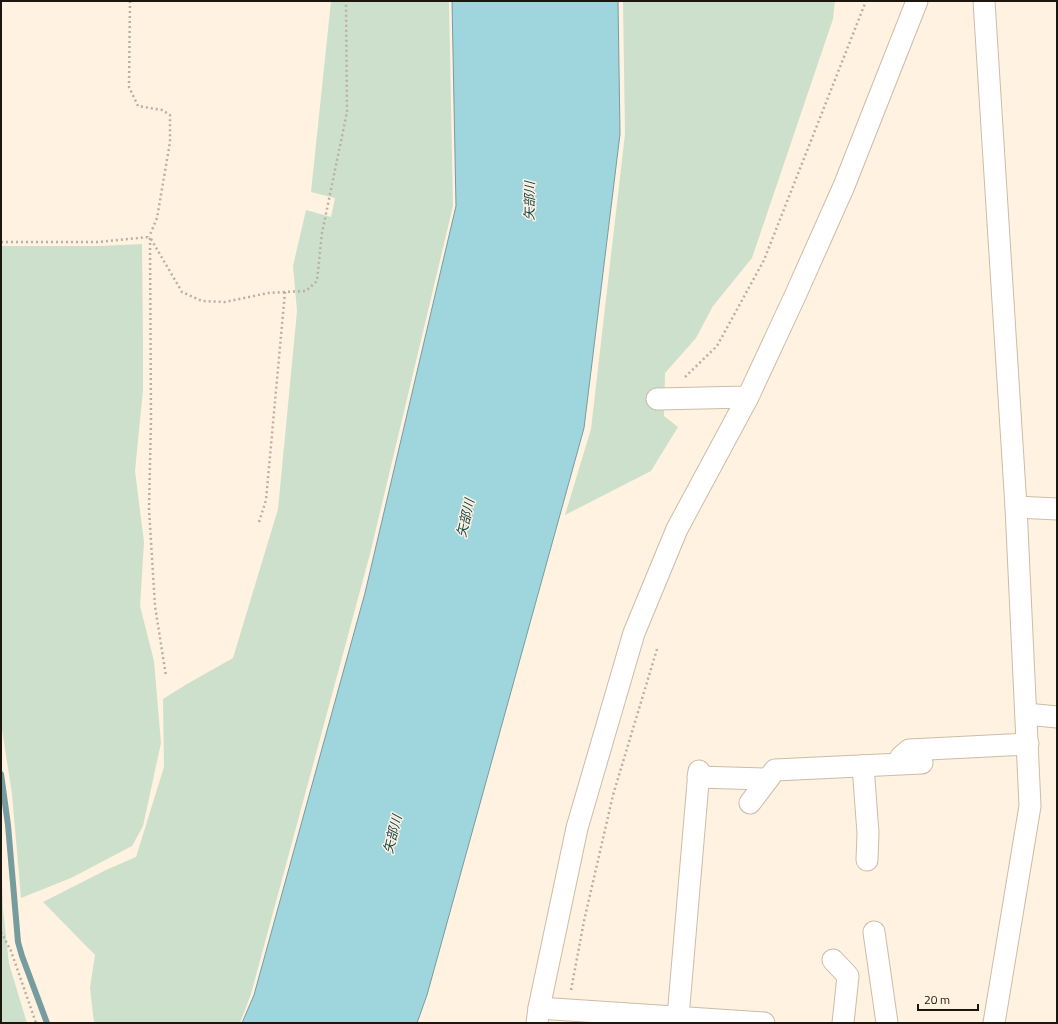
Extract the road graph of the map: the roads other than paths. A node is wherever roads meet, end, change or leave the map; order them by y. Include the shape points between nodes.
1 (918, 1) edge
2 (984, 1) edge
3 (748, 397) junction
4 (660, 399) road end
5 (1016, 507) junction
6 (1057, 509) edge
7 (1026, 714) junction
8 (1057, 717) edge
9 (1028, 744) junction
10 (863, 766) junction
11 (768, 779) junction
12 (750, 803) dead end
13 (867, 860) dead end
14 (874, 932) dead end
15 (833, 960) dead end
16 (538, 1016) edge
17 (566, 1017) edge
18 (678, 1017) junction
19 (597, 1018) edge
20 (742, 1022) edge
21 (764, 1023) edge
22 (844, 1023) edge
23 (887, 1023) edge
24 (994, 1023) edge

1 - 3 street via 844,186
2 - 5 street
3 - 4 street
3 - 16 street via 677,529 634,633 576,828
5 - 6 street
5 - 7 street
7 - 8 street
7 - 9 street
9 - 10 street via 910,750 901,757 912,764
9 - 24 street via 1030,806
10 - 11 street via 775,770
10 - 13 street via 868,833
11 - 12 street
11 - 18 street via 698,774
14 - 23 street
15 - 22 street via 848,976
16 - 17 street
17 - 19 street
18 - 19 street
18 - 20 street
20 - 21 street

